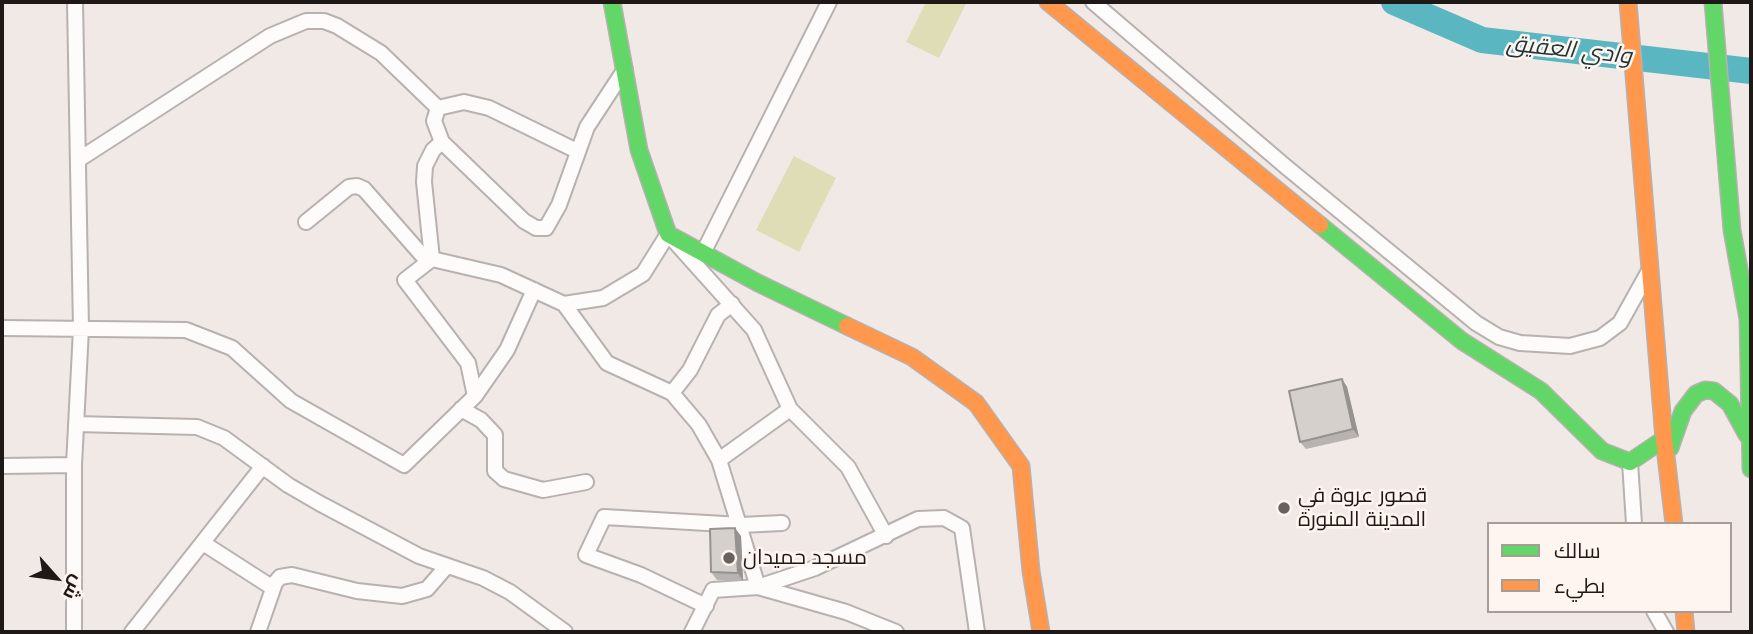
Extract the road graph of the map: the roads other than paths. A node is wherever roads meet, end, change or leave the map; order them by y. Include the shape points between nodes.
1 (75, 2) edge
2 (612, 2) edge
3 (829, 2) edge
4 (1048, 2) edge
5 (1093, 2) edge
6 (1628, 2) edge
7 (1713, 2) edge
8 (625, 69) junction
9 (438, 108) junction
10 (443, 142) junction
11 (578, 151) junction
12 (78, 160) junction
13 (306, 222) dead end
14 (668, 234) junction
15 (703, 253) junction
16 (430, 260) junction
17 (1649, 270) junction
18 (534, 290) junction
19 (564, 304) junction
20 (732, 304) junction
21 (1749, 319) edge
22 (2, 328) edge
23 (81, 329) junction
24 (672, 393) junction
25 (475, 396) junction
26 (790, 409) junction
27 (461, 410) junction
28 (76, 424) junction
29 (1748, 437) junction
30 (1664, 439) junction
31 (719, 460) junction
32 (1630, 462) junction
33 (1667, 462) junction
34 (74, 465) junction
35 (2, 466) edge
36 (263, 466) junction
37 (1751, 469) edge
38 (586, 482) dead end
39 (1634, 522) edge
40 (1674, 522) edge
41 (782, 523) dead end
42 (741, 525) junction
43 (886, 536) junction
44 (203, 543) junction
45 (447, 566) junction
46 (758, 587) junction
47 (273, 588) junction
48 (706, 606) junction
49 (1655, 613) edge
50 (1684, 613) edge
51 (75, 632) edge
52 (132, 632) edge
53 (258, 632) edge
54 (565, 632) edge
55 (692, 632) edge
56 (896, 632) edge
57 (977, 632) edge
58 (1041, 632) edge
59 (1666, 632) edge
60 (1681, 632) edge

1 - 12 street
2 - 8 street
3 - 15 street
4 - 32 street via 1462,341 1541,391 1602,451
5 - 17 street via 1306,184 1499,337 1570,346 1600,338 1620,323
6 - 17 street
7 - 21 street via 1732,230
8 - 11 street via 587,127
8 - 14 street via 639,150
9 - 10 street via 434,121
9 - 11 street via 464,102 489,108
9 - 12 street via 381,53 337,26 306,21 271,36
10 - 11 street via 536,228 546,228 551,222
10 - 16 street via 425,166
12 - 23 street
13 - 16 street via 356,186 364,189
14 - 15 street
14 - 19 street via 642,274 603,298
14 - 20 street
15 - 58 street via 912,357 976,403 1021,466
16 - 18 street via 501,275
16 - 25 street via 405,280 468,363
17 - 30 street
18 - 19 street
18 - 25 street via 507,350
19 - 24 street via 607,363
20 - 24 street via 718,316 690,370
20 - 26 street via 754,330
21 - 29 street
22 - 23 street
23 - 27 street via 186,330 233,348 291,401 404,465
23 - 28 street
24 - 31 street via 699,425
25 - 27 street
26 - 31 street
26 - 43 street via 848,467
27 - 38 street via 481,420 495,435 495,471 505,480 543,490
28 - 34 street
28 - 36 street via 197,427 224,438
29 - 33 street via 1730,404 1714,391 1705,390 1683,411
29 - 37 street
30 - 32 street
30 - 33 street
31 - 42 street
32 - 39 street
33 - 40 street
34 - 35 street
34 - 51 street
36 - 44 street
36 - 45 street via 319,503
41 - 42 street
42 - 46 street
42 - 48 street via 604,517 586,555
43 - 46 street
43 - 57 street via 918,519 944,518 962,528
44 - 47 street
44 - 52 street
45 - 47 street via 427,589 402,596 357,591 292,575 280,577
45 - 54 street via 510,592
46 - 48 street via 713,590
46 - 56 street via 846,612
47 - 53 street
48 - 55 street
49 - 59 street
50 - 60 street

